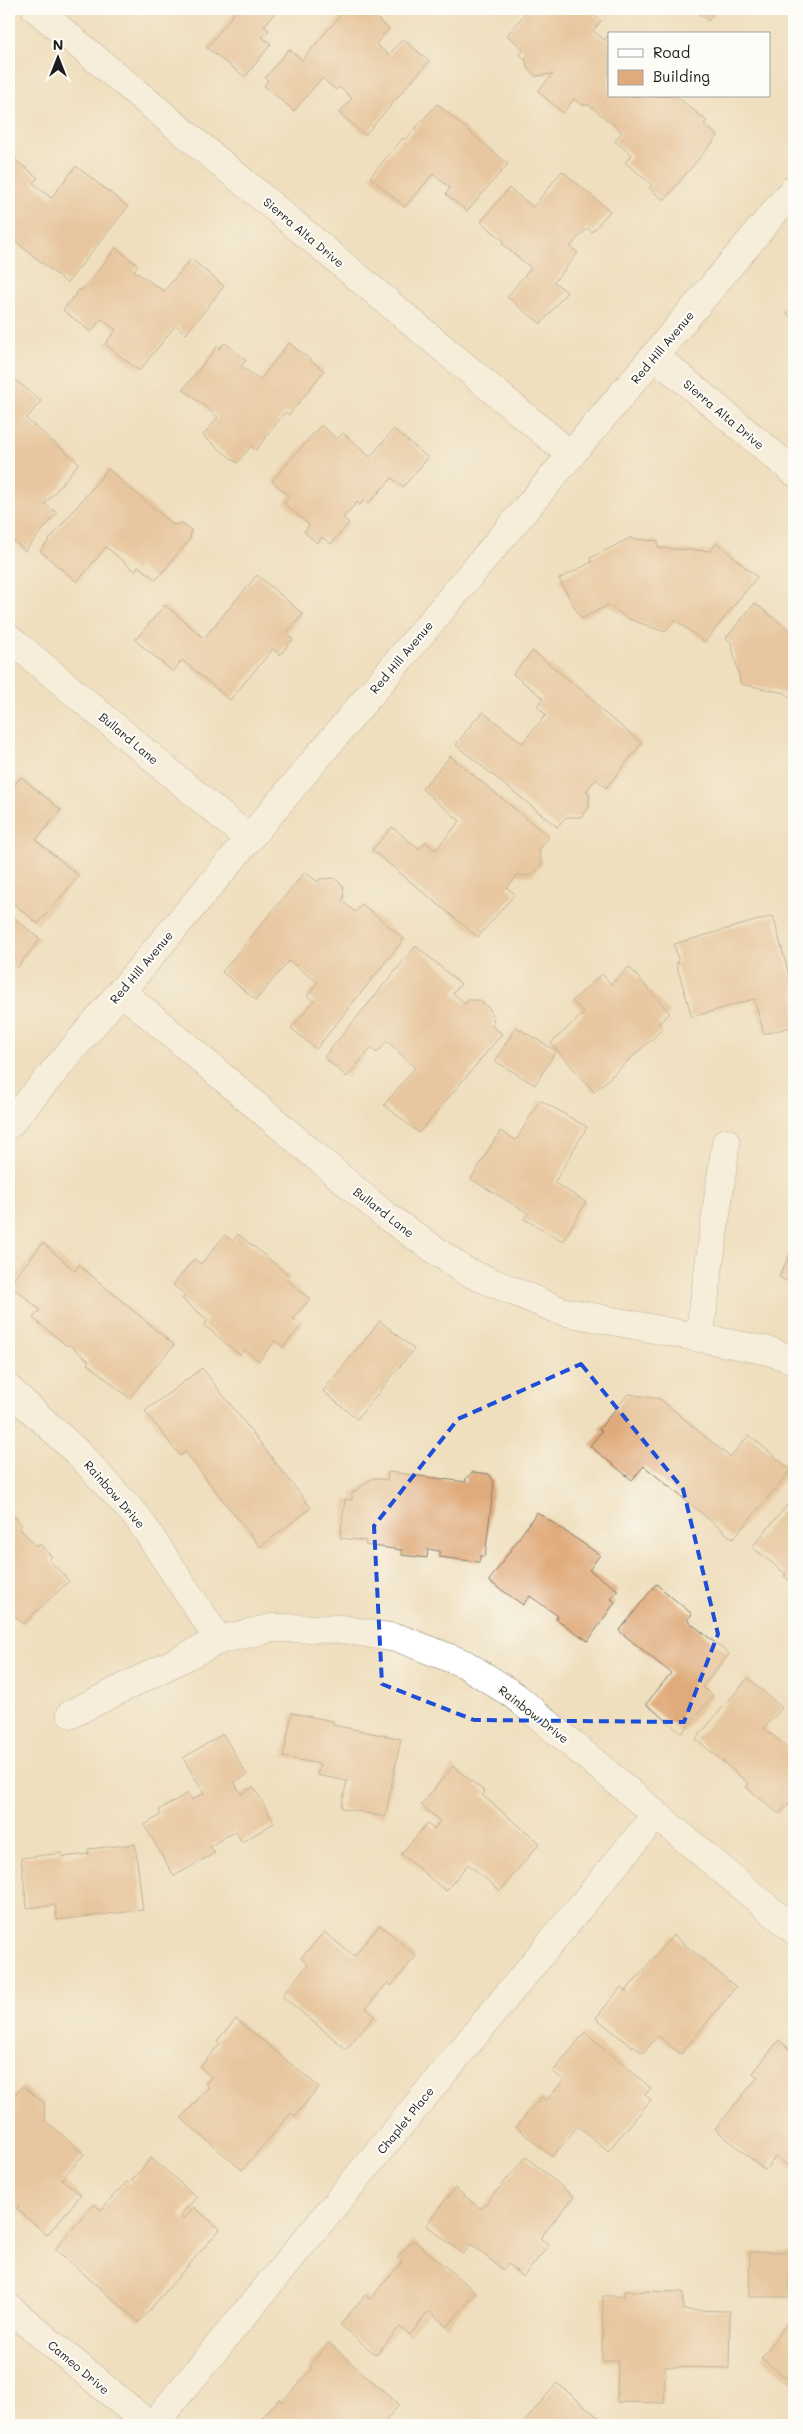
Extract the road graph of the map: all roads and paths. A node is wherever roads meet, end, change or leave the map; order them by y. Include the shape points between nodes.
1 (36, 9) edge
2 (794, 189) edge
3 (655, 356) junction
4 (571, 456) junction
5 (794, 472) edge
6 (9, 638) edge
7 (248, 838) junction
8 (121, 991) junction
9 (9, 1126) edge
10 (726, 1142) dead end
11 (699, 1338) junction
12 (794, 1360) edge
13 (9, 1389) edge
14 (219, 1640) junction
15 (71, 1714) dead end
16 (656, 1815) junction
17 (794, 1930) edge
18 (9, 2308) edge
19 (148, 2425) edge
20 (154, 2425) edge

1 - 4 street, Sierra Alta Drive
2 - 3 street, Red Hill Avenue
3 - 4 street, Red Hill Avenue
3 - 5 street, Sierra Alta Drive
4 - 7 street, Red Hill Avenue
6 - 7 street, Bullard Lane
7 - 8 street, Red Hill Avenue
8 - 9 street, Red Hill Avenue
8 - 11 street, Bullard Lane via 385,1215 465,1271 561,1311
10 - 11 street
11 - 12 street, Bullard Lane via 769,1351
13 - 14 street, Rainbow Drive via 78,1453 138,1518
14 - 15 street, Rainbow Drive
14 - 16 street, Rainbow Drive via 271,1628 342,1629 401,1639 465,1664 515,1696
16 - 17 street, Rainbow Drive
16 - 20 street, Chaplet Place
18 - 19 street, Cameo Drive

